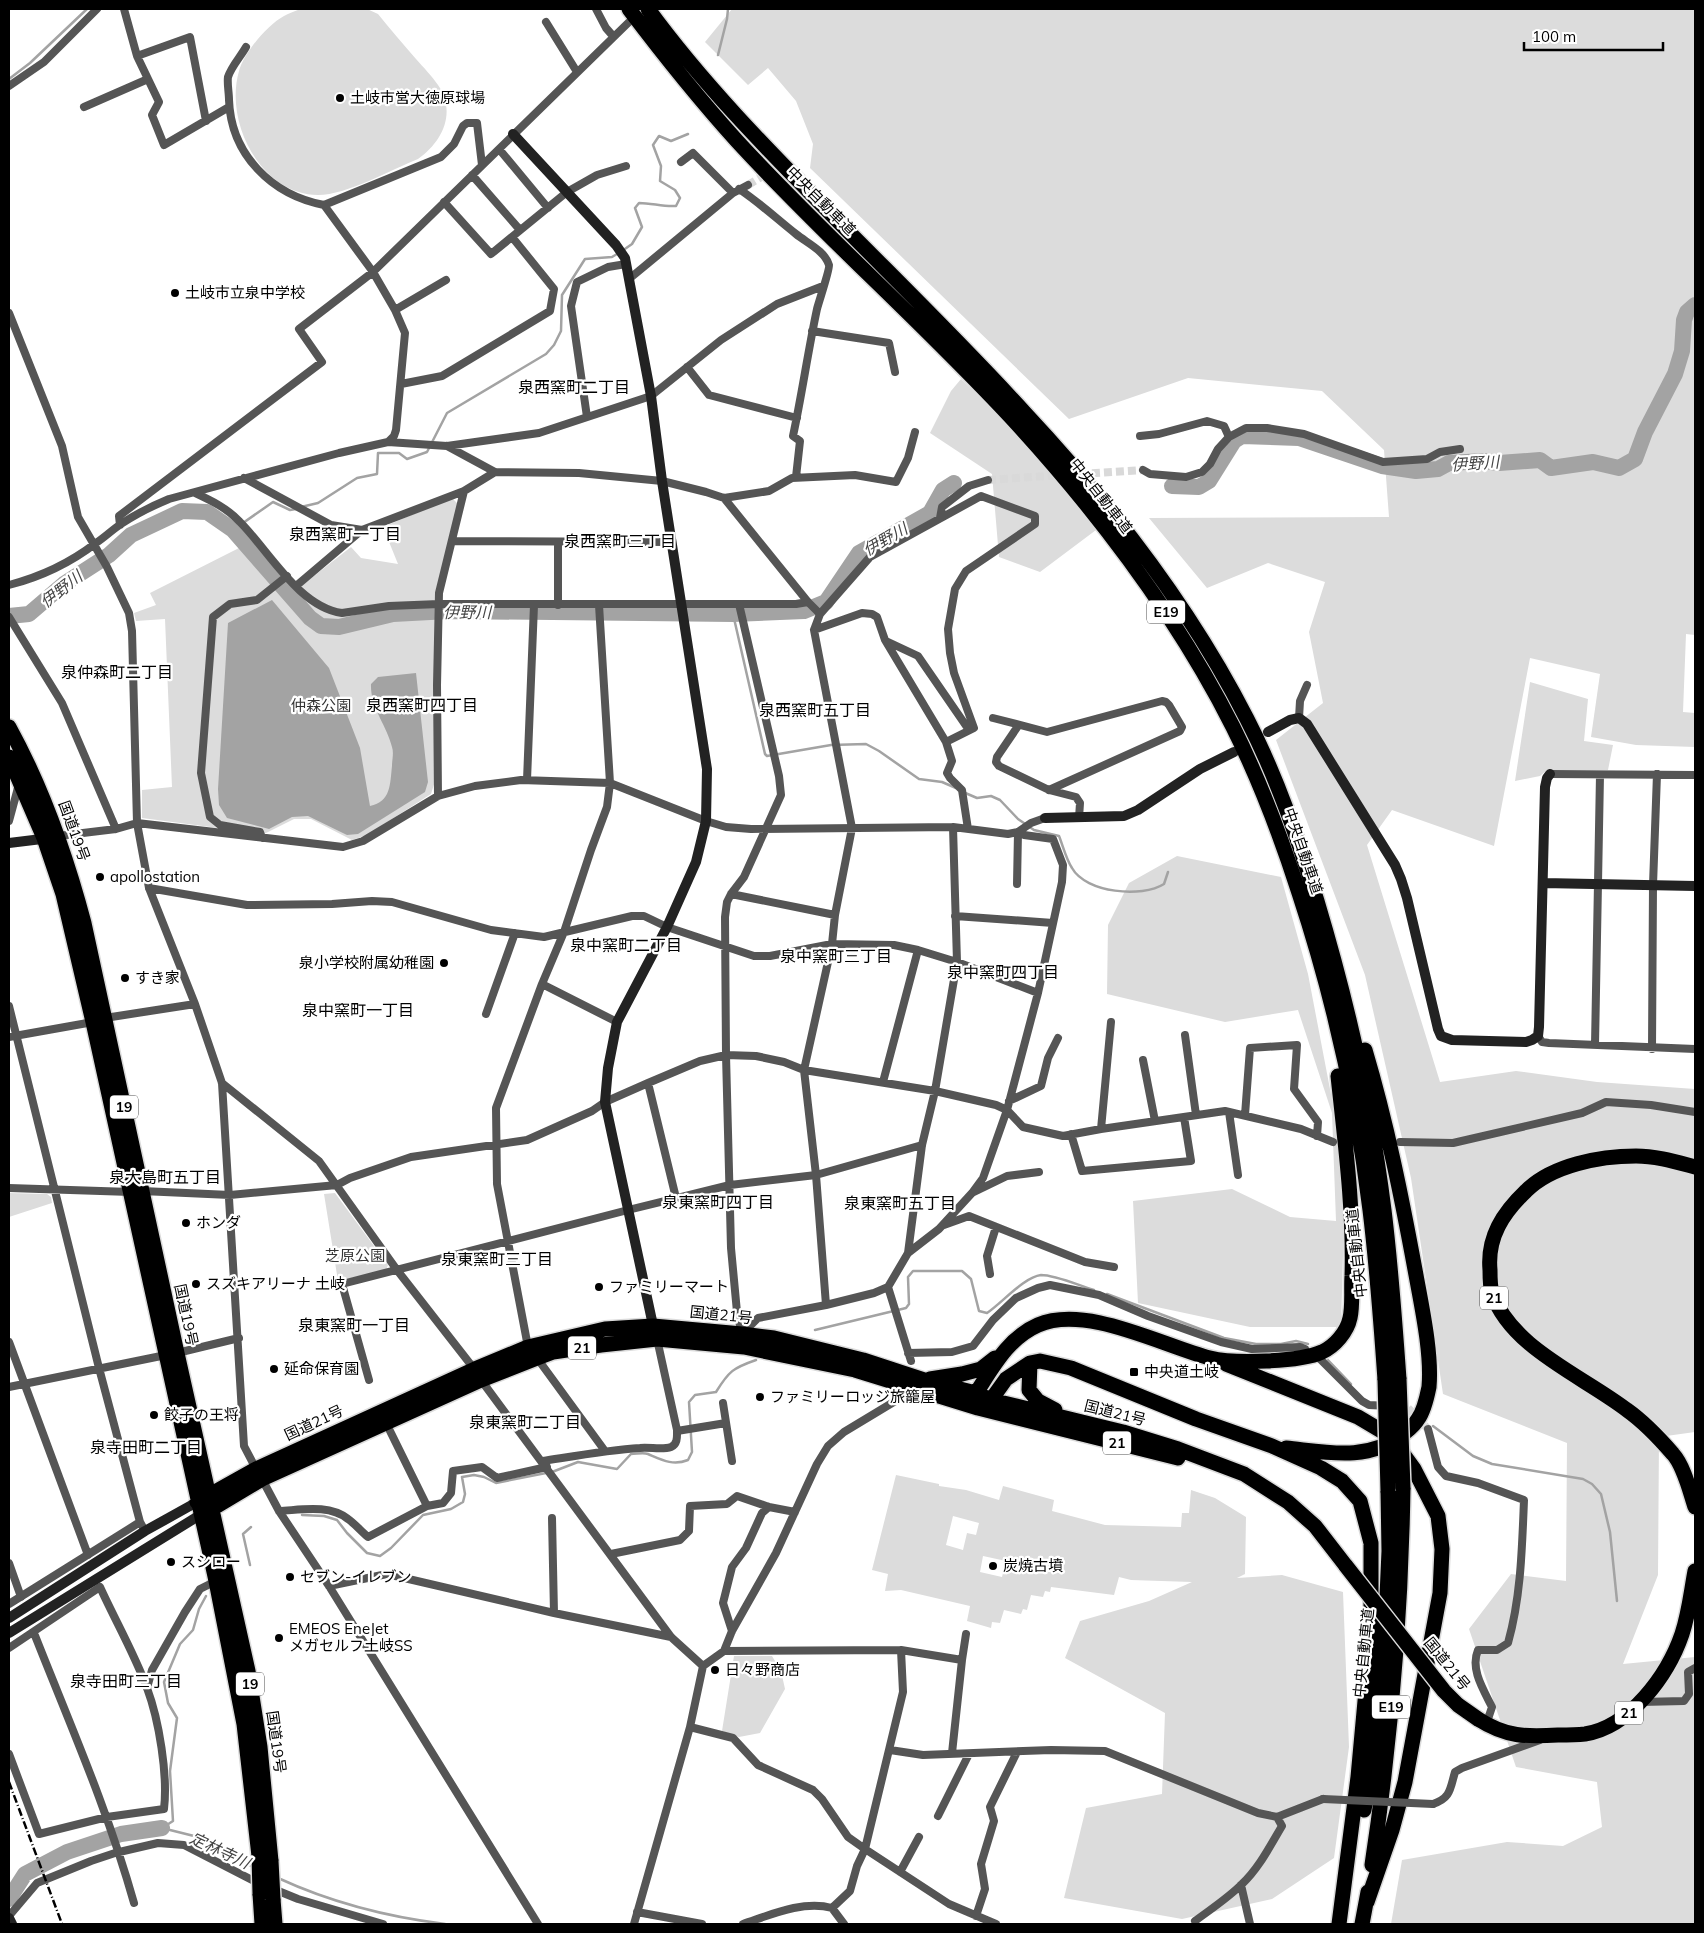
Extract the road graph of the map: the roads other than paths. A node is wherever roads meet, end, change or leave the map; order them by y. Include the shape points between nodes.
1 (97, 9) edge
2 (124, 9) edge
3 (596, 9) edge
4 (648, 9) edge
5 (629, 16) edge
6 (546, 22) dead end
7 (613, 36) junction
8 (246, 47) dead end
9 (137, 56) junction
10 (577, 72) junction
11 (148, 78) junction
12 (9, 86) edge
13 (84, 107) dead end
14 (229, 107) junction
15 (206, 121) junction
16 (513, 134) junction
17 (499, 149) junction
18 (681, 162) dead end
19 (482, 165) junction
20 (626, 166) dead end
21 (472, 175) junction
22 (748, 185) tunnel mouth
23 (736, 191) junction
24 (567, 192) junction
25 (444, 202) junction
26 (324, 205) junction
27 (548, 208) junction
28 (520, 230) junction
29 (512, 237) junction
30 (626, 261) junction
31 (374, 272) junction
32 (629, 279) junction
33 (446, 280) dead end
34 (823, 286) junction
35 (395, 310) junction
36 (9, 314) edge
37 (10, 322) edge
38 (812, 331) junction
39 (687, 367) junction
40 (895, 372) dead end
41 (401, 384) junction
42 (650, 396) junction
43 (587, 417) junction
44 (797, 418) junction
45 (916, 432) dead end
46 (1140, 436) dead end
47 (1229, 437) junction
48 (388, 442) junction
49 (447, 446) junction
50 (1460, 449) dead end
51 (1143, 470) tunnel mouth
52 (495, 472) junction
53 (796, 477) junction
54 (244, 478) junction
55 (988, 480) tunnel mouth
56 (662, 481) junction
57 (464, 491) junction
58 (195, 493) junction
59 (724, 498) junction
60 (940, 518) junction
61 (120, 525) junction
62 (362, 530) junction
63 (452, 541) junction
64 (671, 542) junction
65 (558, 543) junction
66 (97, 548) junction
67 (287, 576) junction
68 (9, 585) edge
69 (296, 586) junction
70 (808, 602) junction
71 (439, 604) junction
72 (682, 604) junction
73 (739, 604) junction
74 (534, 605) junction
75 (558, 605) junction
76 (599, 605) junction
77 (820, 614) junction
78 (11, 620) edge
79 (814, 630) junction
80 (885, 640) junction
81 (1307, 685) dead end
82 (992, 718) dead end
83 (1300, 718) junction
84 (1018, 726) junction
85 (9, 727) edge
86 (969, 730) junction
87 (1268, 732) dead end
88 (946, 742) junction
89 (1234, 752) dead end
90 (9, 757) edge
91 (1550, 774) joint
92 (1657, 774) junction
93 (1600, 775) junction
94 (1695, 775) edge
95 (20, 780) junction
96 (527, 780) junction
97 (610, 783) junction
98 (1049, 790) junction
99 (438, 796) junction
100 (1045, 818) joint
101 (1079, 818) junction
102 (9, 821) edge
103 (706, 822) junction
104 (137, 823) junction
105 (953, 827) junction
106 (852, 828) junction
107 (116, 829) junction
108 (767, 829) junction
109 (968, 829) junction
110 (1021, 830) junction
111 (51, 837) junction
112 (262, 838) junction
113 (9, 843) edge
114 (1543, 883) junction
115 (1598, 883) junction
116 (1017, 884) dead end
117 (1653, 885) junction
118 (1695, 886) edge
119 (149, 888) junction
120 (731, 894) junction
121 (835, 915) junction
122 (955, 916) junction
123 (1322, 920) junction
124 (1053, 923) junction
125 (667, 927) junction
126 (564, 932) junction
127 (515, 933) junction
128 (832, 944) junction
129 (725, 947) junction
130 (918, 950) junction
131 (956, 962) junction
132 (1325, 982) junction
133 (542, 984) junction
134 (1038, 993) junction
135 (195, 1004) junction
136 (9, 1006) edge
137 (486, 1014) dead end
138 (99, 1020) junction
139 (617, 1022) junction
140 (1111, 1022) dead end
141 (1185, 1035) dead end
142 (12, 1036) edge
143 (1538, 1036) junction
144 (1058, 1038) dead end
145 (1595, 1045) junction
146 (1652, 1049) junction
147 (1695, 1049) edge
148 (726, 1055) junction
149 (1143, 1060) dead end
150 (804, 1070) junction
151 (883, 1082) junction
152 (222, 1083) junction
153 (648, 1083) junction
154 (935, 1091) junction
155 (1010, 1101) junction
156 (605, 1102) junction
157 (1007, 1110) junction
158 (1229, 1112) junction
159 (1695, 1112) edge
160 (1196, 1115) junction
161 (1245, 1116) junction
162 (1184, 1117) junction
163 (1155, 1121) junction
164 (1101, 1129) junction
165 (1071, 1134) junction
166 (1317, 1136) junction
167 (1333, 1142) dead end
168 (1400, 1142) dead end
169 (922, 1145) junction
170 (496, 1146) junction
171 (1695, 1167) edge
172 (1039, 1172) dead end
173 (816, 1175) junction
174 (1238, 1175) dead end
175 (337, 1185) junction
176 (730, 1185) junction
177 (9, 1188) edge
178 (55, 1189) junction
179 (136, 1192) junction
180 (972, 1193) junction
181 (230, 1195) junction
182 (676, 1198) junction
183 (628, 1210) junction
184 (942, 1225) junction
185 (996, 1227) junction
186 (507, 1242) junction
187 (908, 1253) junction
188 (1114, 1268) dead end
189 (397, 1270) junction
190 (990, 1274) dead end
191 (888, 1287) junction
192 (826, 1306) junction
193 (655, 1332) junction
194 (742, 1334) junction
195 (239, 1338) junction
196 (9, 1342) edge
197 (1007, 1347) junction
198 (1305, 1349) dead end
199 (532, 1352) junction
200 (908, 1352) junction
201 (171, 1354) junction
202 (1211, 1358) junction
203 (1321, 1360) dead end
204 (911, 1362) dead end
205 (1030, 1363) junction
206 (99, 1368) junction
207 (478, 1374) junction
208 (368, 1380) dead end
209 (924, 1380) junction
210 (1392, 1380) junction
211 (24, 1384) junction
212 (9, 1387) edge
213 (902, 1397) dead end
214 (981, 1400) junction
215 (723, 1403) dead end
216 (1408, 1408) tunnel mouth
217 (1083, 1423) junction
218 (726, 1424) junction
219 (1428, 1429) tunnel mouth
220 (390, 1431) dead end
221 (681, 1431) junction
222 (1272, 1446) junction
223 (605, 1451) junction
224 (732, 1461) dead end
225 (545, 1464) junction
226 (259, 1474) junction
227 (1255, 1482) junction
228 (1396, 1489) junction
229 (205, 1505) junction
230 (427, 1506) junction
231 (769, 1507) junction
232 (1695, 1507) edge
233 (280, 1511) junction
234 (795, 1512) junction
235 (552, 1518) dead end
236 (143, 1527) junction
237 (610, 1554) junction
238 (88, 1555) junction
239 (9, 1563) edge
240 (1695, 1571) edge
241 (99, 1582) junction
242 (216, 1582) junction
243 (329, 1586) junction
244 (21, 1597) junction
245 (9, 1604) edge
246 (554, 1613) junction
247 (9, 1618) edge
248 (732, 1631) junction
249 (34, 1632) junction
250 (9, 1633) edge
251 (966, 1634) dead end
252 (672, 1637) junction
253 (9, 1648) edge
254 (900, 1650) junction
255 (724, 1651) junction
256 (962, 1660) junction
257 (703, 1666) junction
258 (1695, 1668) edge
259 (147, 1688) junction
260 (1642, 1702) junction
261 (1482, 1722) junction
262 (690, 1727) junction
263 (1551, 1736) junction
264 (890, 1750) junction
265 (1017, 1752) junction
266 (952, 1753) junction
267 (9, 1754) edge
268 (969, 1754) junction
269 (938, 1816) dead end
270 (107, 1817) junction
271 (1277, 1817) junction
272 (919, 1837) dead end
273 (865, 1849) junction
274 (120, 1852) junction
275 (265, 1858) junction
276 (900, 1872) junction
277 (1241, 1885) junction
278 (267, 1896) junction
279 (1367, 1902) junction
280 (134, 1903) dead end
281 (832, 1908) junction
282 (637, 1912) junction
283 (976, 1916) junction
284 (9, 1917) edge
285 (1193, 1923) edge
286 (12, 1924) edge
287 (262, 1924) edge
288 (275, 1924) edge
289 (383, 1924) edge
290 (538, 1924) edge
291 (634, 1924) edge
292 (702, 1924) edge
293 (743, 1924) edge
294 (844, 1924) edge
295 (996, 1924) edge
296 (1250, 1924) edge
297 (1340, 1924) edge
298 (1362, 1924) edge

1 - 12 street via 44,62
2 - 9 street
3 - 7 street
4 - 123 highway, 中央自動車道 / E19 via 750,131 1066,457 1151,562 1219,666 1249,722 1300,847
5 - 7 street
5 - 132 highway, 中央自動車道 / E19 via 738,141 969,373 1056,467 1138,572 1174,623 1235,730 1263,792 1301,898
6 - 10 street
7 - 10 street
8 - 14 street via 228,77
9 - 11 street
9 - 15 street via 190,38
10 - 16 street
11 - 13 street
11 - 15 street via 159,102 152,114 164,145
14 - 15 street
14 - 26 street via 237,138 251,162 273,184 305,201
16 - 17 street
16 - 24 street
17 - 19 street
17 - 27 street
18 - 23 street via 693,153
19 - 21 street
19 - 26 street via 477,123 466,123 454,144 441,157
20 - 24 street via 597,174
21 - 25 street
21 - 28 street
22 - 23 street
23 - 32 street
23 - 34 street via 774,215 826,258 830,266
24 - 27 street
24 - 30 street via 616,245
25 - 29 street via 491,254
25 - 31 street
26 - 31 street
27 - 28 street
28 - 29 street
29 - 41 street via 554,289 550,311 442,376
30 - 32 street
30 - 43 street via 577,282 570,306
31 - 35 street
31 - 61 street via 299,329 322,362 119,516
32 - 42 street
33 - 35 street
34 - 38 street
34 - 39 street via 777,304 721,340
35 - 41 street via 405,333
36 - 37 street
37 - 66 street via 62,446 78,516
38 - 40 street via 889,342
38 - 44 street
39 - 42 street
39 - 44 street via 709,395
41 - 48 street via 396,430
42 - 43 street
42 - 56 street
43 - 49 street via 539,433
44 - 53 street via 793,436 800,441
45 - 53 street via 896,482 855,475
46 - 47 street via 1207,421 1224,426
47 - 50 street via 1246,428 1290,431 1383,462 1428,459 1440,452
47 - 51 street via 1202,472 1186,477 1150,474
48 - 49 street
48 - 54 street
49 - 52 street
52 - 56 street via 579,472
52 - 57 street
53 - 59 street via 769,491
54 - 58 street
54 - 62 street via 331,525
55 - 60 street via 969,486 942,507
56 - 59 street
56 - 64 street
57 - 62 street
57 - 63 street
58 - 61 street via 169,498
58 - 67 street via 218,504 239,521
59 - 70 street
60 - 77 street via 870,557
60 - 86 street via 981,496 1035,516 1035,524 966,571 955,589 948,629 954,673 973,722 974,728
61 - 66 street
62 - 69 street
63 - 65 street
63 - 71 street
64 - 65 street
64 - 72 street
65 - 75 street
66 - 68 street via 31,580
66 - 104 street via 129,613 132,631
67 - 69 street
67 - 112 street via 256,600 230,604 213,617 201,773 210,818 220,825 260,832
69 - 71 street via 322,608 342,613 389,606
70 - 73 street
70 - 77 street
71 - 74 street
71 - 99 street
72 - 73 street
72 - 76 street
72 - 103 street via 706,755
73 - 108 street via 781,795
74 - 75 street
74 - 96 street
75 - 76 street
76 - 97 street
77 - 79 street
78 - 107 street via 62,703
79 - 80 street via 862,613 872,614 877,618
79 - 106 street
80 - 86 street via 918,656
80 - 88 street
81 - 83 street via 1300,701
82 - 84 street
83 - 87 street
83 - 143 street via 1307,724 1395,865 1407,898 1441,1036 1452,1040 1526,1042
84 - 98 street via 996,762
84 - 98 street via 1047,732 1162,701 1169,705 1182,728
85 - 111 highway, 国道19号 / 19 via 42,795
86 - 88 street
88 - 109 street via 952,761 947,773 962,790
89 - 101 street via 1124,816
90 - 95 highway, 国道19号 / 19
91 - 93 street
91 - 114 street via 1545,786
92 - 93 street
92 - 94 street
92 - 117 street
93 - 115 street
95 - 102 street
95 - 111 highway, 国道19号 / 19
96 - 97 street
96 - 99 street via 476,786
97 - 103 street
97 - 126 street via 608,807
98 - 101 street via 1076,797 1080,803
99 - 112 street via 363,841 343,847
100 - 101 street
100 - 110 street
103 - 108 street via 726,827
103 - 125 street via 696,862
104 - 107 street
104 - 112 street
104 - 119 street
105 - 106 street
105 - 109 street
105 - 122 street
106 - 108 street
106 - 121 street
107 - 111 street
108 - 120 street via 744,877
109 - 110 street via 1008,834
110 - 116 street
110 - 124 street via 1024,835 1053,839 1063,865
111 - 113 street
111 - 138 highway, 国道19号 / 19 via 63,894
114 - 115 street
114 - 143 street
115 - 117 street
115 - 145 street
117 - 118 street
117 - 146 street
119 - 127 street via 247,905 392,902 491,930
119 - 135 street
120 - 121 street
120 - 129 street via 725,917
121 - 128 street
122 - 124 street
122 - 131 street
123 - 210 highway, 中央自動車道 / E19 via 1355,1044 1375,1150 1385,1217
123 - 222 highway via 1382,1106 1421,1304 1429,1387 1423,1410 1412,1427 1374,1451 1341,1454
124 - 134 street
125 - 126 street via 644,916 632,916
125 - 129 street
125 - 139 street
126 - 127 street via 544,937
126 - 133 street
127 - 137 street
128 - 129 street via 770,956 754,956
128 - 130 street via 894,945
128 - 150 street
129 - 148 street
130 - 131 street
130 - 151 street
131 - 134 street
131 - 154 street
132 - 202 highway via 1337,1061 1353,1246 1350,1318 1342,1336 1322,1352 1275,1360
132 - 210 highway, 中央自動車道 / E19 via 1352,1098
133 - 139 street
133 - 170 street via 496,1108
134 - 155 street
135 - 138 street
135 - 152 street
136 - 142 street
138 - 142 street
138 - 179 highway, 国道19号 / 19
139 - 156 street
140 - 164 street
141 - 160 street
142 - 178 street
143 - 145 street via 1542,1042
144 - 155 street via 1048,1058 1042,1086
145 - 146 street
146 - 147 street
148 - 150 street via 756,1056
148 - 153 street via 700,1061
148 - 176 street
149 - 163 street
150 - 151 street
150 - 173 street
151 - 154 street
152 - 175 street via 310,1152
152 - 181 street
153 - 156 street
153 - 182 street
154 - 157 street
154 - 169 street
155 - 157 street
156 - 170 street via 527,1140
156 - 183 street
157 - 165 street via 1023,1127 1063,1136
157 - 180 street via 983,1178
158 - 160 street
158 - 161 street
158 - 174 street
159 - 168 street via 1606,1102 1582,1113 1453,1143
160 - 162 street
161 - 166 street
161 - 166 street via 1250,1048 1296,1045 1294,1089 1318,1122
162 - 163 street
162 - 165 street via 1191,1161 1082,1171
163 - 164 street
164 - 165 street
166 - 167 street
169 - 173 street
169 - 187 street
170 - 175 street via 411,1158
170 - 186 street via 497,1184
171 - 232 highway, 21 via 1636,1156 1581,1163 1556,1172 1531,1186 1509,1208 1494,1231 1489,1259 1492,1292 1502,1314 1522,1337 1628,1410 1652,1432 1675,1456
172 - 180 street via 1007,1176
173 - 176 street
173 - 192 street
175 - 181 street
175 - 189 street
176 - 182 street
176 - 194 street via 731,1248
177 - 178 street
178 - 179 street
178 - 206 street
179 - 181 street
179 - 201 highway, 国道19号 / 19
180 - 184 street
181 - 195 street
182 - 183 street
183 - 186 street
183 - 193 street
184 - 185 street via 969,1216
184 - 187 street
185 - 188 street via 1085,1262
185 - 190 street via 987,1256
186 - 189 street
186 - 199 street
187 - 191 street
189 - 207 street
189 - 208 street via 342,1284
191 - 192 street
191 - 200 street
192 - 194 street via 758,1318
193 - 194 highway, 国道21号 / 21
193 - 199 highway, 国道21号 / 21 via 605,1329
193 - 214 highway, 国道21号 / 21 via 855,1370
193 - 221 street
194 - 209 highway, 国道21号 / 21 via 774,1338 863,1360
195 - 201 street
195 - 226 street via 244,1446
196 - 211 street
197 - 202 highway via 1039,1324 1074,1319 1098,1322
197 - 209 highway via 982,1369
197 - 214 highway
198 - 200 street via 1252,1349 1221,1342 1099,1295 1050,1285 1016,1298 973,1346 952,1352
199 - 207 highway, 国道21号 / 21
199 - 223 street
200 - 204 street
201 - 206 street
201 - 229 highway, 国道19号 / 19
202 - 279 highway via 1358,1417 1394,1441 1414,1469 1438,1516 1442,1549 1440,1593 1406,1782
203 - 216 street via 1369,1405
205 - 214 highway
205 - 217 highway via 1029,1390 1038,1401
205 - 222 highway via 1040,1361 1071,1368 1196,1420
206 - 211 street
206 - 236 street
207 - 225 street
207 - 226 highway, 国道21号 / 21
209 - 214 highway, 国道21号 / 21
210 - 228 highway, 中央自動車道 / E19, bridge
211 - 212 street
211 - 238 street
213 - 234 street via 844,1432 828,1446
214 - 217 highway, 国道21号 / 21
214 - 227 highway, 国道21号 / 21
215 - 218 street
217 - 227 highway, 国道21号 / 21 via 1178,1448 1227,1466
218 - 221 street
218 - 224 street
219 - 261 street via 1438,1466 1446,1476 1478,1483 1524,1500 1521,1564 1508,1643 1497,1650 1478,1650 1474,1660 1478,1680 1492,1707
220 - 230 street
221 - 223 street via 675,1445 670,1448
222 - 297 highway via 1342,1481 1360,1501 1370,1543 1371,1636
223 - 225 street
225 - 230 street via 496,1478 482,1467 453,1471 451,1493 443,1503
225 - 237 street
226 - 229 highway, 国道21号 / 21
226 - 233 street
227 - 261 highway, 国道21号 / 21, bridge via 1288,1502 1314,1526 1444,1691
228 - 279 highway, 中央自動車道 / E19 via 1402,1562 1394,1680
228 - 297 highway, 中央自動車道 / E19 via 1368,1781
229 - 236 street
229 - 241 street
229 - 242 highway, 国道19号 / 19
229 - 275 highway, 国道19号 / 19 via 248,1671 261,1756
230 - 233 street via 368,1537 346,1517 330,1510
231 - 234 street
231 - 237 street via 737,1496 726,1504 690,1506 689,1531 680,1540
231 - 248 street via 762,1513 746,1548 732,1567 723,1603
233 - 243 street
234 - 248 street
235 - 246 street
236 - 238 street
236 - 247 street
237 - 252 street
238 - 244 street
239 - 244 street
240 - 260 highway, 国道21号 / 21 via 1681,1636 1668,1664
241 - 249 street
241 - 250 street
241 - 259 street
242 - 259 street via 200,1589 190,1604 152,1670
242 - 275 highway, 国道19号 / 19 via 244,1724
243 - 246 street via 387,1574
243 - 290 street
244 - 245 street
246 - 252 street
248 - 255 street
249 - 253 street
249 - 270 street
251 - 256 street
252 - 257 street
254 - 255 street
254 - 256 street
254 - 264 street via 903,1692
255 - 257 street
256 - 266 street
257 - 262 street
258 - 260 street via 1688,1672 1689,1694 1684,1701
259 - 270 street via 157,1724 166,1790 164,1809
260 - 263 highway, 国道21号 / 21 via 1618,1722 1586,1734
261 - 263 highway, 国道21号 / 21 via 1517,1736
262 - 273 street via 733,1738 758,1765 813,1790 848,1837
262 - 282 street
263 - 271 street, bridge via 1462,1768 1455,1772 1448,1796 1432,1804 1323,1799
264 - 266 street via 923,1755
264 - 273 street
265 - 268 street
265 - 271 street via 1105,1752 1258,1813
265 - 283 street via 990,1807 994,1821 981,1864 985,1889
266 - 268 street
267 - 270 street via 39,1834
268 - 269 street
270 - 274 street
271 - 277 street via 1282,1826 1265,1856
272 - 276 street
273 - 276 street
273 - 281 street via 850,1891
274 - 280 street
274 - 284 street via 37,1883
274 - 289 street via 158,1843 184,1845 250,1880 298,1899
275 - 278 highway, 国道19号 / 19, bridge
276 - 283 street via 949,1904
277 - 285 street
277 - 296 street
278 - 287 highway, 国道19号 / 19
278 - 288 highway, 国道19号 / 19
279 - 298 highway, 中央自動車道 / E19
281 - 293 street via 802,1906
281 - 294 street
282 - 291 street
282 - 292 street
283 - 295 street
284 - 286 street

